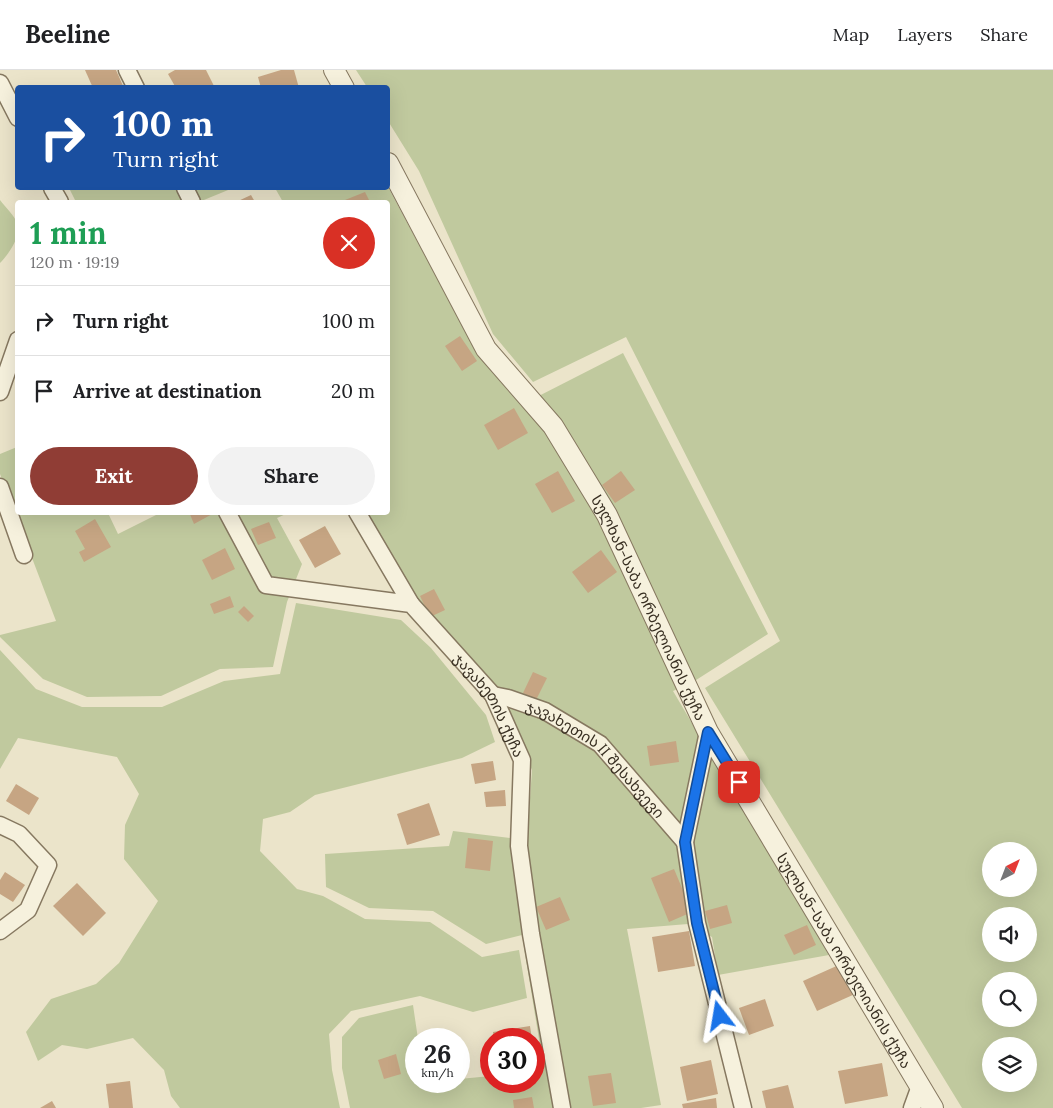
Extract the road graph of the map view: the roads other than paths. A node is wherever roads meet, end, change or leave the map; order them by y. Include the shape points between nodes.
1 (127, 70) edge
2 (334, 70) edge
3 (0, 83) edge
4 (134, 85) edge
5 (342, 85) edge
6 (15, 112) edge
7 (390, 167) edge
8 (15, 349) edge
9 (0, 392) edge
10 (0, 487) edge
11 (229, 515) edge
12 (359, 515) edge
13 (24, 555) dead end
14 (411, 604) junction
15 (493, 696) junction
16 (708, 732) junction
17 (0, 826) edge
18 (685, 842) junction
19 (0, 931) edge
20 (920, 1086) junction
21 (562, 1108) edge
22 (743, 1108) edge
23 (912, 1108) edge
24 (933, 1108) edge

1 - 4 street
2 - 5 street
3 - 6 street
7 - 16 street, სულხან-საბა ორბელიანის ქუჩა via 486,349 553,426 607,515
8 - 9 street
10 - 13 street
11 - 14 street via 266,585
12 - 14 street, ჯავახეთის ქუჩა
14 - 15 street, ჯავახეთის ქუჩა
15 - 18 street, ჯავახეთის II შესახვევი via 545,711 600,744
15 - 21 street, ჯავახეთის ქუჩა via 522,760 519,846
16 - 18 street
16 - 20 street, სულხან-საბა ორბელიანის ქუჩა
17 - 19 street via 19,834 48,865 28,910
18 - 22 street via 697,923
20 - 23 street
20 - 24 street, სულხან-საბა ორბელიანის ქუჩა

